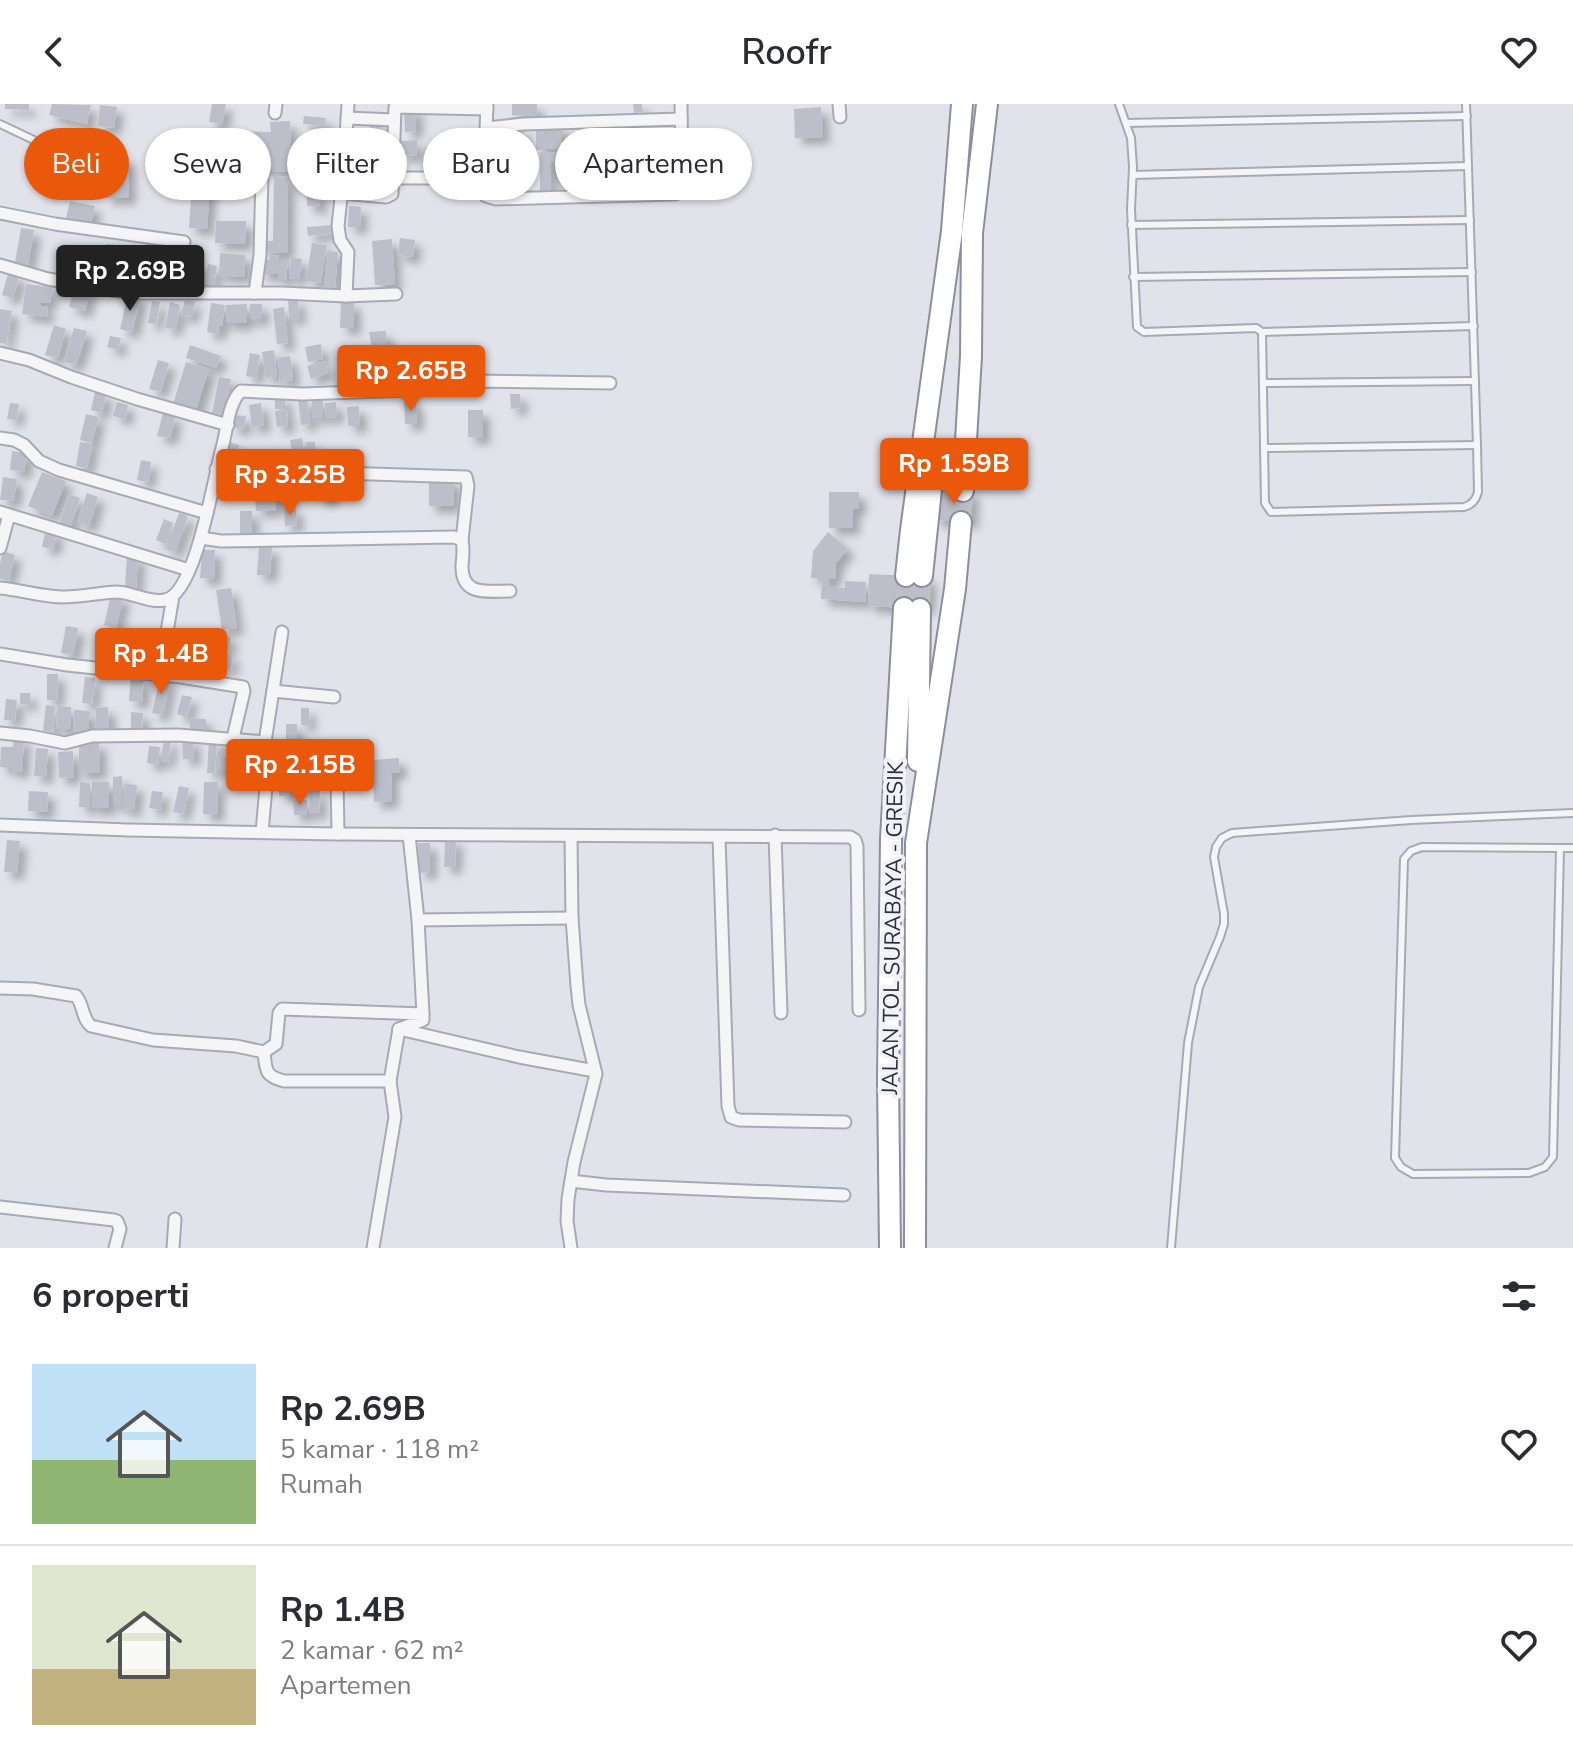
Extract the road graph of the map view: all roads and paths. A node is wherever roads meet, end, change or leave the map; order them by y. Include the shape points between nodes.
1 (348, 104) edge
2 (681, 104) edge
3 (839, 104) edge
4 (962, 104) edge
5 (987, 104) edge
6 (1119, 104) edge
7 (1466, 104) edge
8 (395, 105) edge
9 (487, 106) edge
10 (1467, 116) junction
11 (840, 117) dead end
12 (347, 118) junction
13 (681, 119) junction
14 (394, 120) junction
15 (1126, 123) junction
16 (0, 124) edge
17 (346, 128) edge
18 (394, 128) edge
19 (487, 128) joint
20 (24, 135) edge
21 (1468, 166) junction
22 (1133, 175) junction
23 (539, 198) edge
24 (261, 200) edge
25 (340, 200) edge
26 (0, 213) edge
27 (1470, 220) junction
28 (1131, 225) junction
29 (972, 233) junction
30 (184, 242) dead end
31 (0, 265) edge
32 (1472, 272) junction
33 (1133, 277) junction
34 (255, 293) junction
35 (396, 294) dead end
36 (346, 296) junction
37 (1474, 326) junction
38 (1262, 332) junction
39 (0, 353) edge
40 (1475, 381) junction
41 (610, 383) dead end
42 (1263, 383) junction
43 (228, 425) junction
44 (0, 438) edge
45 (1477, 445) junction
46 (1264, 448) junction
47 (216, 469) junction
48 (963, 491) tunnel mouth
49 (4, 513) edge
50 (207, 513) junction
51 (961, 522) tunnel mouth
52 (201, 538) junction
53 (462, 540) junction
54 (0, 548) edge
55 (189, 570) junction
56 (0, 588) edge
57 (510, 591) dead end
58 (173, 596) junction
59 (282, 632) dead end
60 (0, 654) edge
61 (160, 674) junction
62 (273, 691) junction
63 (334, 697) dead end
64 (0, 733) edge
65 (233, 738) junction
66 (265, 742) junction
67 (268, 765) junction
68 (1573, 813) edge
69 (0, 825) edge
70 (262, 832) junction
71 (338, 834) junction
72 (409, 835) junction
73 (775, 835) junction
74 (571, 837) junction
75 (719, 837) junction
76 (916, 843) junction
77 (1560, 848) junction
78 (1573, 848) edge
79 (572, 918) junction
80 (418, 920) junction
81 (0, 988) edge
82 (859, 1010) dead end
83 (781, 1013) dead end
84 (423, 1014) junction
85 (399, 1029) junction
86 (264, 1052) junction
87 (595, 1071) junction
88 (390, 1081) junction
89 (845, 1122) dead end
90 (571, 1181) junction
91 (844, 1195) dead end
92 (0, 1207) edge
93 (175, 1219) dead end
94 (115, 1248) edge
95 (173, 1248) edge
96 (373, 1248) edge
97 (571, 1248) edge
98 (890, 1248) edge
99 (915, 1248) edge
100 (1171, 1248) edge

1 - 12 street
2 - 13 street
3 - 11 street
4 - 29 highway via 952,231 911,530 914,576 957,293
5 - 29 highway
6 - 15 lane
7 - 10 lane
8 - 9 street
8 - 14 street
9 - 19 street
10 - 15 lane
10 - 21 lane
12 - 14 street
12 - 17 street
13 - 19 street
13 - 23 street via 682,179 675,194
14 - 18 street
15 - 22 lane
16 - 20 lane
21 - 22 lane
21 - 27 lane
22 - 28 lane
24 - 34 street
25 - 36 street via 340,240 348,252
26 - 30 street
27 - 28 lane
27 - 32 lane
28 - 33 lane
29 - 48 highway
31 - 34 street via 119,291
32 - 33 lane
32 - 37 lane
33 - 38 lane via 1136,323 1144,332
34 - 36 street
35 - 36 street
37 - 38 lane
37 - 40 lane
38 - 42 lane
39 - 43 street
40 - 42 lane
40 - 45 lane
41 - 43 street via 473,381 437,389 241,391
42 - 46 lane
43 - 47 street
44 - 50 street via 24,445 39,461 59,470
45 - 46 lane
45 - 46 lane via 1478,492 1464,507 1271,512 1265,503
47 - 50 street
47 - 53 street via 466,477
49 - 54 street
49 - 55 street
50 - 52 street
51 - 76 highway, JALAN TOL SURABAYA - GRESIK
52 - 53 street
52 - 55 street
53 - 57 street via 466,583 477,590
55 - 58 street
56 - 58 street via 62,597 115,592 155,600
58 - 61 street
59 - 62 street
60 - 61 street
61 - 65 street via 243,687
62 - 63 street
62 - 66 street
64 - 65 street via 65,743 92,736
65 - 66 street
66 - 67 street
67 - 70 street
67 - 71 street via 333,768
68 - 100 lane via 1381,822 1222,838 1214,857 1224,924 1199,987 1188,1043
69 - 70 street
70 - 71 street
71 - 72 street
72 - 74 street
72 - 80 street
73 - 75 street
73 - 82 street via 855,840
73 - 83 street
74 - 75 street
74 - 79 street
75 - 89 street via 731,1117
76 - 98 highway, JALAN TOL SURABAYA - GRESIK via 912,608 891,839
76 - 99 highway, JALAN TOL SURABAYA - GRESIK
77 - 77 lane via 1422,847 1404,859 1395,1158 1413,1174 1529,1173 1553,1157
77 - 78 lane
79 - 80 street
79 - 87 street via 579,1005
80 - 84 street
81 - 86 street via 76,996 91,1026 153,1040
84 - 85 street via 423,1020
84 - 86 street via 282,1009 276,1044
85 - 87 street
85 - 88 street
86 - 88 street via 268,1074 284,1081
87 - 90 street
88 - 96 street via 395,1117
90 - 91 street
90 - 97 street
92 - 94 street via 117,1221
93 - 95 street

